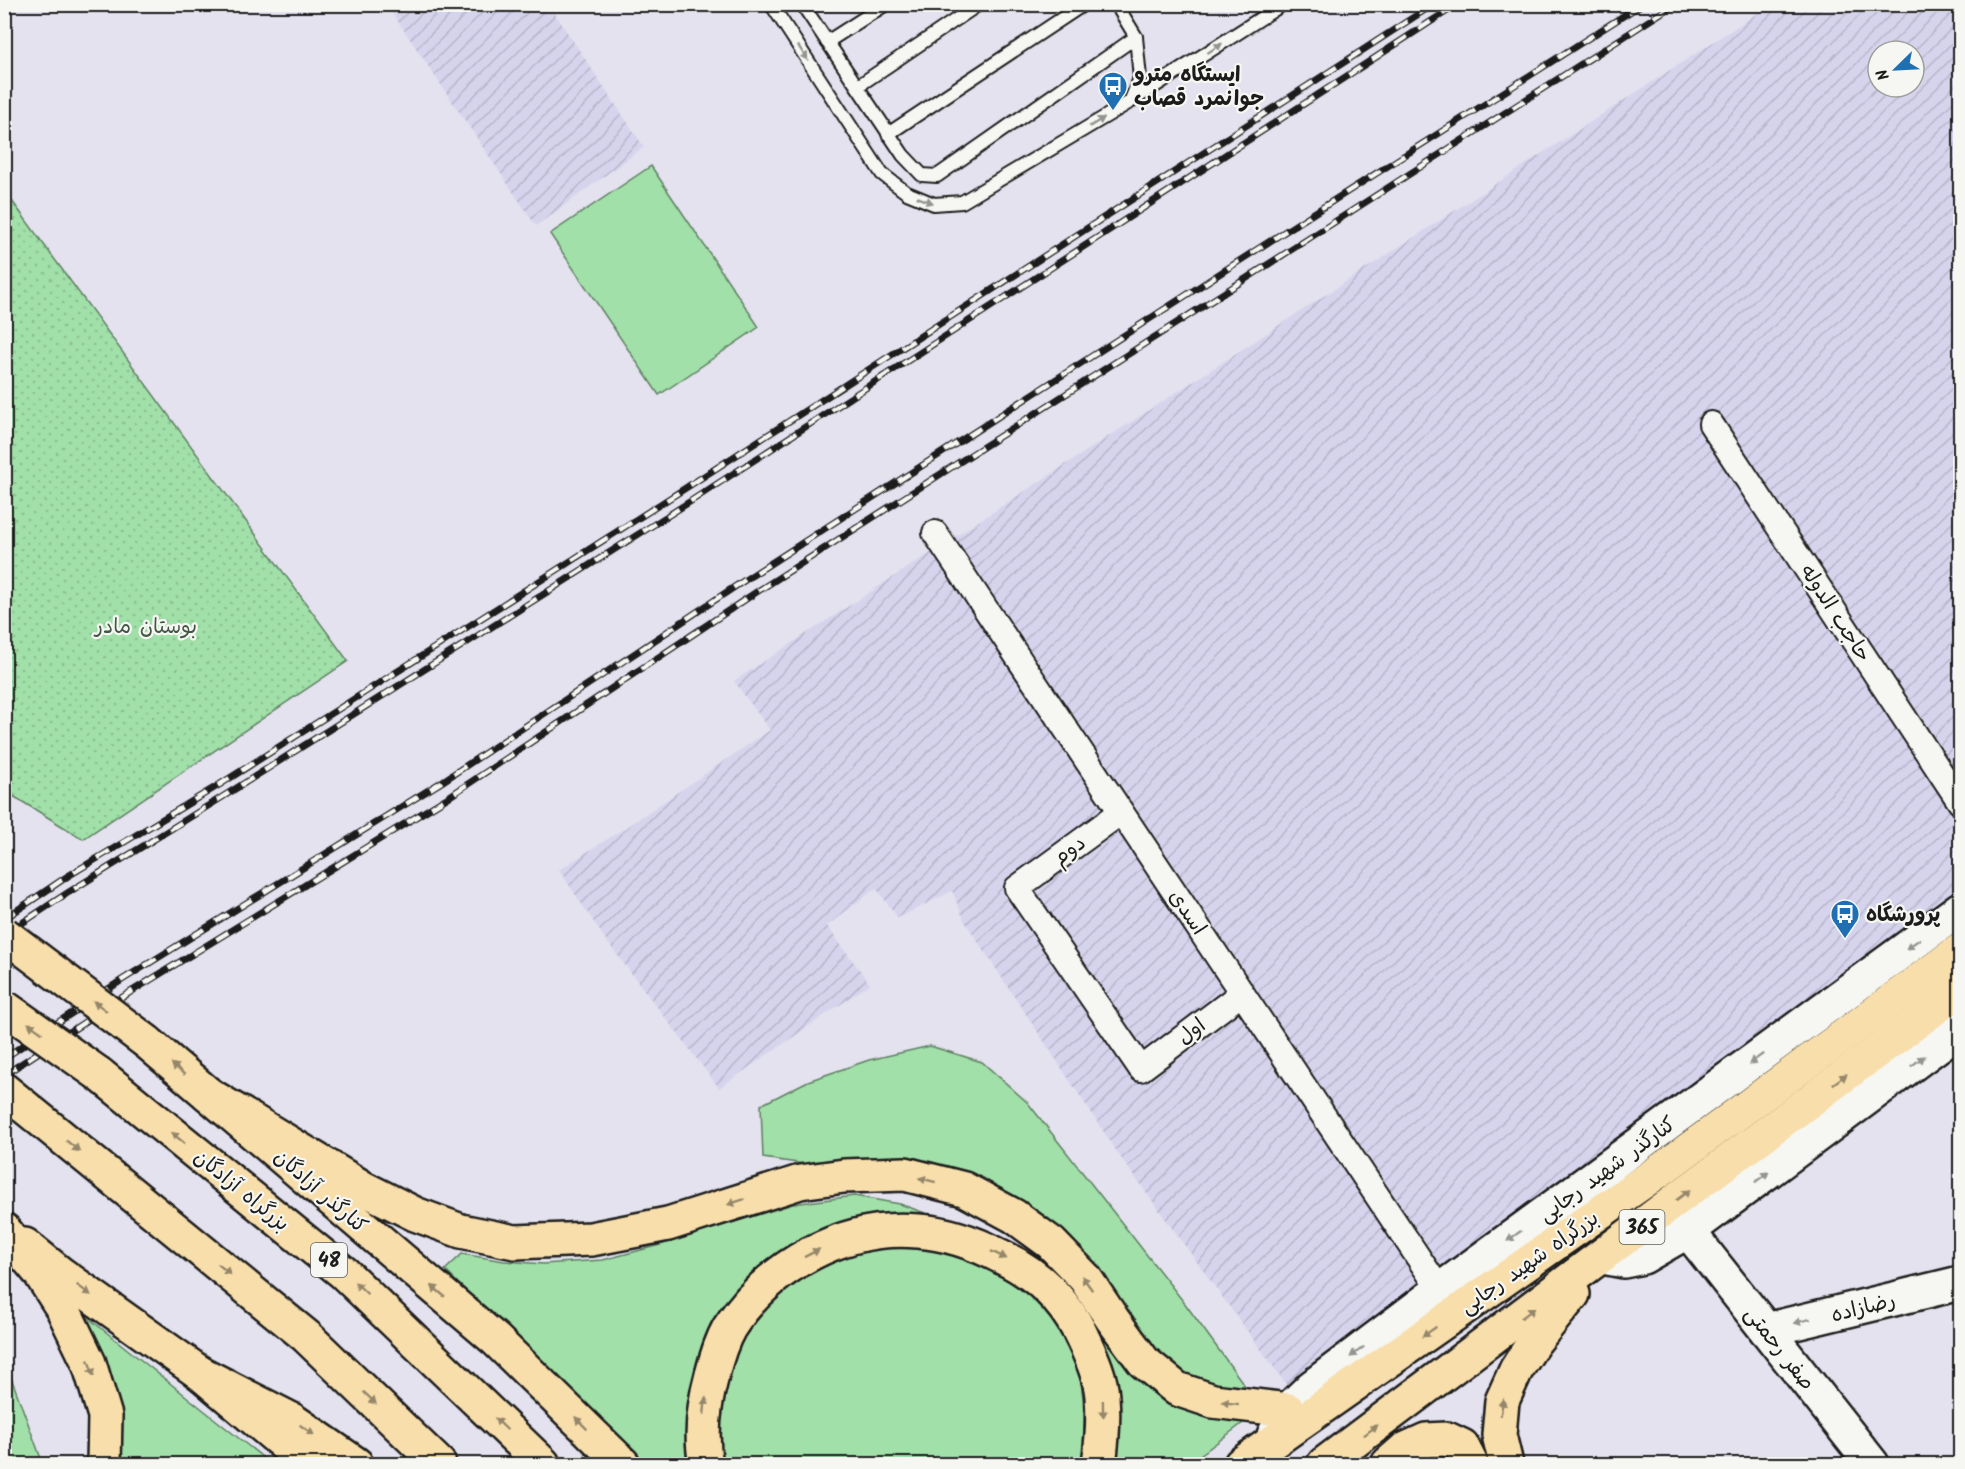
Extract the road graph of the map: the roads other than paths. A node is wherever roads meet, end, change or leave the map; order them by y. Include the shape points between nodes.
1 (771, 4) edge
2 (802, 4) edge
3 (886, 4) edge
4 (979, 4) edge
5 (1084, 4) edge
6 (1116, 4) edge
7 (1283, 4) edge
8 (1136, 37) junction
9 (827, 42) junction
10 (858, 86) junction
11 (1130, 102) junction
12 (888, 134) junction
13 (1711, 424) dead end
14 (935, 533) dead end
15 (1954, 792) edge
16 (1121, 812) junction
17 (1960, 909) edge
18 (4, 934) edge
19 (1960, 950) edge
20 (1960, 990) edge
21 (1242, 993) junction
22 (4, 1007) edge
23 (1960, 1029) edge
24 (1141, 1069) joint
25 (208, 1094) junction
26 (16, 1099) edge
27 (4, 1230) edge
28 (1688, 1231) junction
29 (1603, 1257) junction
30 (1960, 1283) edge
31 (1440, 1290) junction
32 (1766, 1330) junction
33 (200, 1373) junction
34 (1288, 1410) junction
35 (1270, 1444) junction
36 (104, 1464) edge
37 (308, 1464) edge
38 (356, 1464) edge
39 (439, 1464) edge
40 (543, 1464) edge
41 (623, 1464) edge
42 (706, 1464) edge
43 (1099, 1464) edge
44 (1241, 1464) edge
45 (1324, 1464) edge
46 (1388, 1464) edge
47 (1471, 1464) edge
48 (1506, 1464) edge
49 (1872, 1464) edge

1 -> 11 lane via 882,174 907,193 934,204 962,202
2 - 9 lane
3 - 9 lane
4 - 10 lane
5 - 12 lane
6 - 8 lane
11 -> 7 lane
8 - 11 lane via 1140,78
8 - 12 lane via 937,176 922,175
9 - 10 lane
10 - 12 lane
13 - 15 street, حاجب الدوله
14 - 16 street, اسدی
16 - 21 street, اسدی
16 - 24 street, دوم via 1017,888
17 -> 31 street, کنارگذر شهید رجایی
25 -> 18 main road, کنارگذر آزادگان, bridge via 147,1042
19 -> 35 main road, بزرگراه شهید رجایی / 365 via 1666,1166
29 -> 20 main road, بزرگراه شهید رجایی / 365
21 - 24 street, اول
21 - 31 street, اسدی
40 -> 22 main road, بزرگراه آزادگان / 48, bridge via 344,1273 99,1074
28 -> 23 street
34 -> 25 main road via 1213,1401 1177,1389 1144,1362 1085,1278 1051,1243 1014,1216 964,1189 905,1174 844,1176 800,1182 657,1226 591,1239 515,1242 461,1231 415,1214 364,1189
41 -> 25 main road, کنارگذر آزادگان via 496,1340
26 -> 39 main road via 306,1336
27 -> 33 main road
27 -> 36 main road via 40,1273 89,1363 105,1416
28 - 29 street via 1643,1257 1624,1261
28 - 32 street, صفر رحمتی
45 -> 29 main road, بزرگراه شهید رجایی / 365
48 -> 29 main road via 1499,1435 1506,1391 1534,1342
30 -> 32 street, رضازاده
31 -> 34 street, کنارگذر شهید رجایی via 1312,1387
32 - 49 street, صفر رحمتی
33 - 37 main road
33 -> 38 main road via 292,1420
34 - 35 street, کنارگذر شهید رجایی
35 - 44 main road, بزرگراه شهید رجایی / 365
42 -> 43 main road via 706,1394 715,1361 729,1329 755,1295 809,1254 842,1240 874,1232 918,1231 957,1239 1016,1263 1064,1305 1093,1360 1102,1395
46 - 47 main road via 1404,1450 1426,1440 1448,1439 1462,1446

